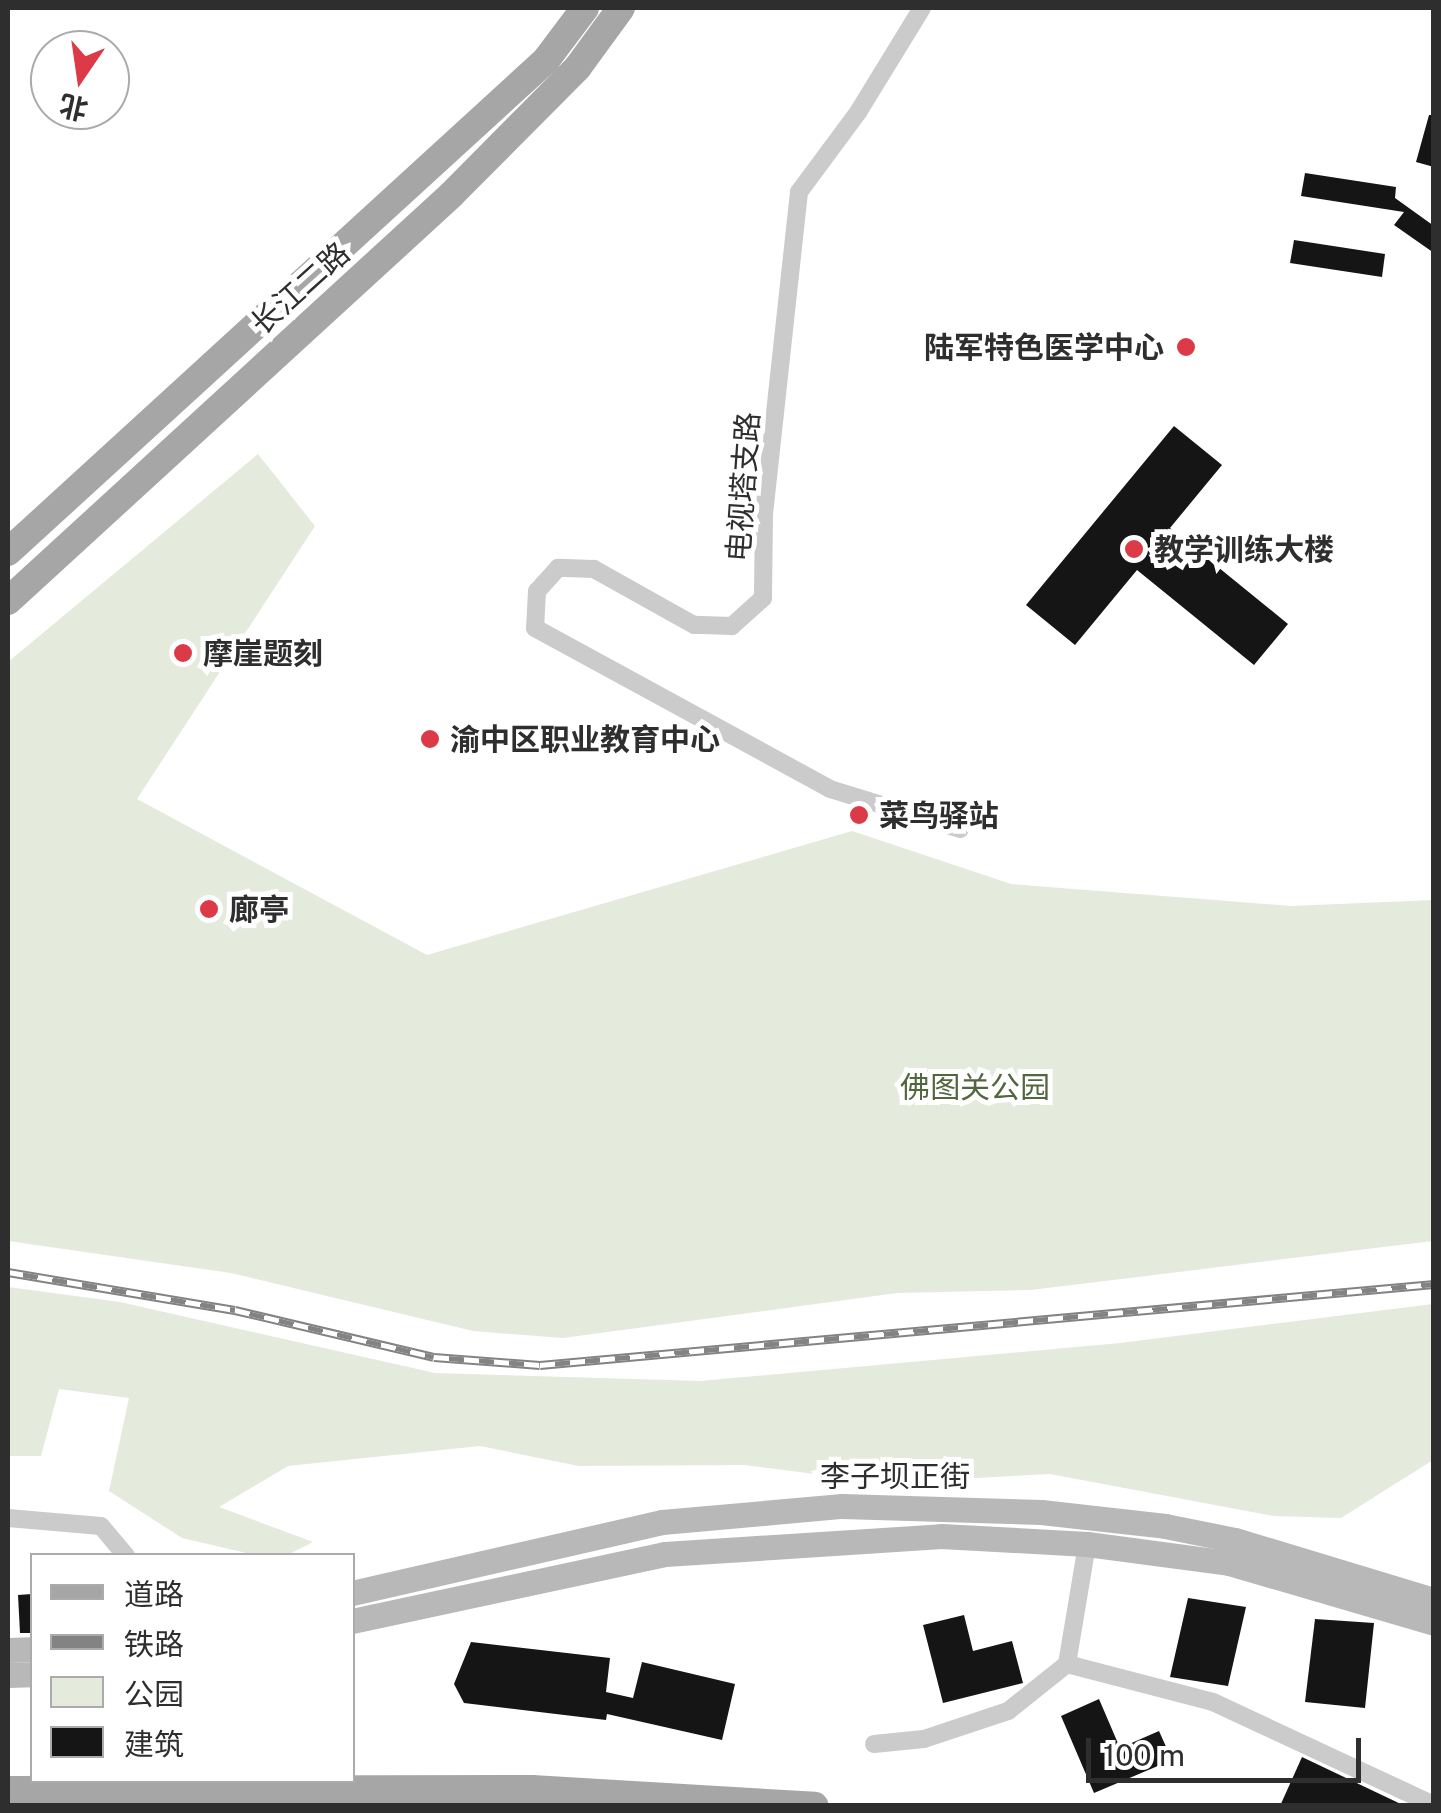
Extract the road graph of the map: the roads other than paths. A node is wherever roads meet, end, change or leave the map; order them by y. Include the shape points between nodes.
1 (586, 8) edge
2 (621, 8) edge
3 (922, 8) edge
4 (8, 552) edge
5 (8, 602) edge
6 (960, 829) dead end
7 (8, 1518) edge
8 (1087, 1544) junction
9 (124, 1553) edge
10 (355, 1592) edge
11 (1434, 1600) edge
12 (355, 1620) edge
13 (1434, 1623) edge
14 (1067, 1664) junction
15 (874, 1744) dead end
16 (8, 1790) edge
17 (1434, 1804) edge
18 (814, 1806) edge

1 - 4 main road, 长江二路 via 546,60
2 - 5 main road, 长江二路 via 578,67 451,194
3 - 6 street, 电视塔支路 via 799,192 764,514 763,598 732,626 694,626 594,569 558,568 537,591 535,628 830,789
7 - 9 street via 101,1526
8 - 12 main road, 李子坝正街 via 863,1538 683,1552
8 - 13 main road, 李子坝正街 via 1230,1563
8 - 14 street
10 - 11 main road, 李子坝正街 via 662,1522 842,1506 1041,1512 1164,1526 1235,1540
14 - 15 street via 1008,1711 924,1738
14 - 17 street via 1213,1702
16 - 18 main road via 532,1789

